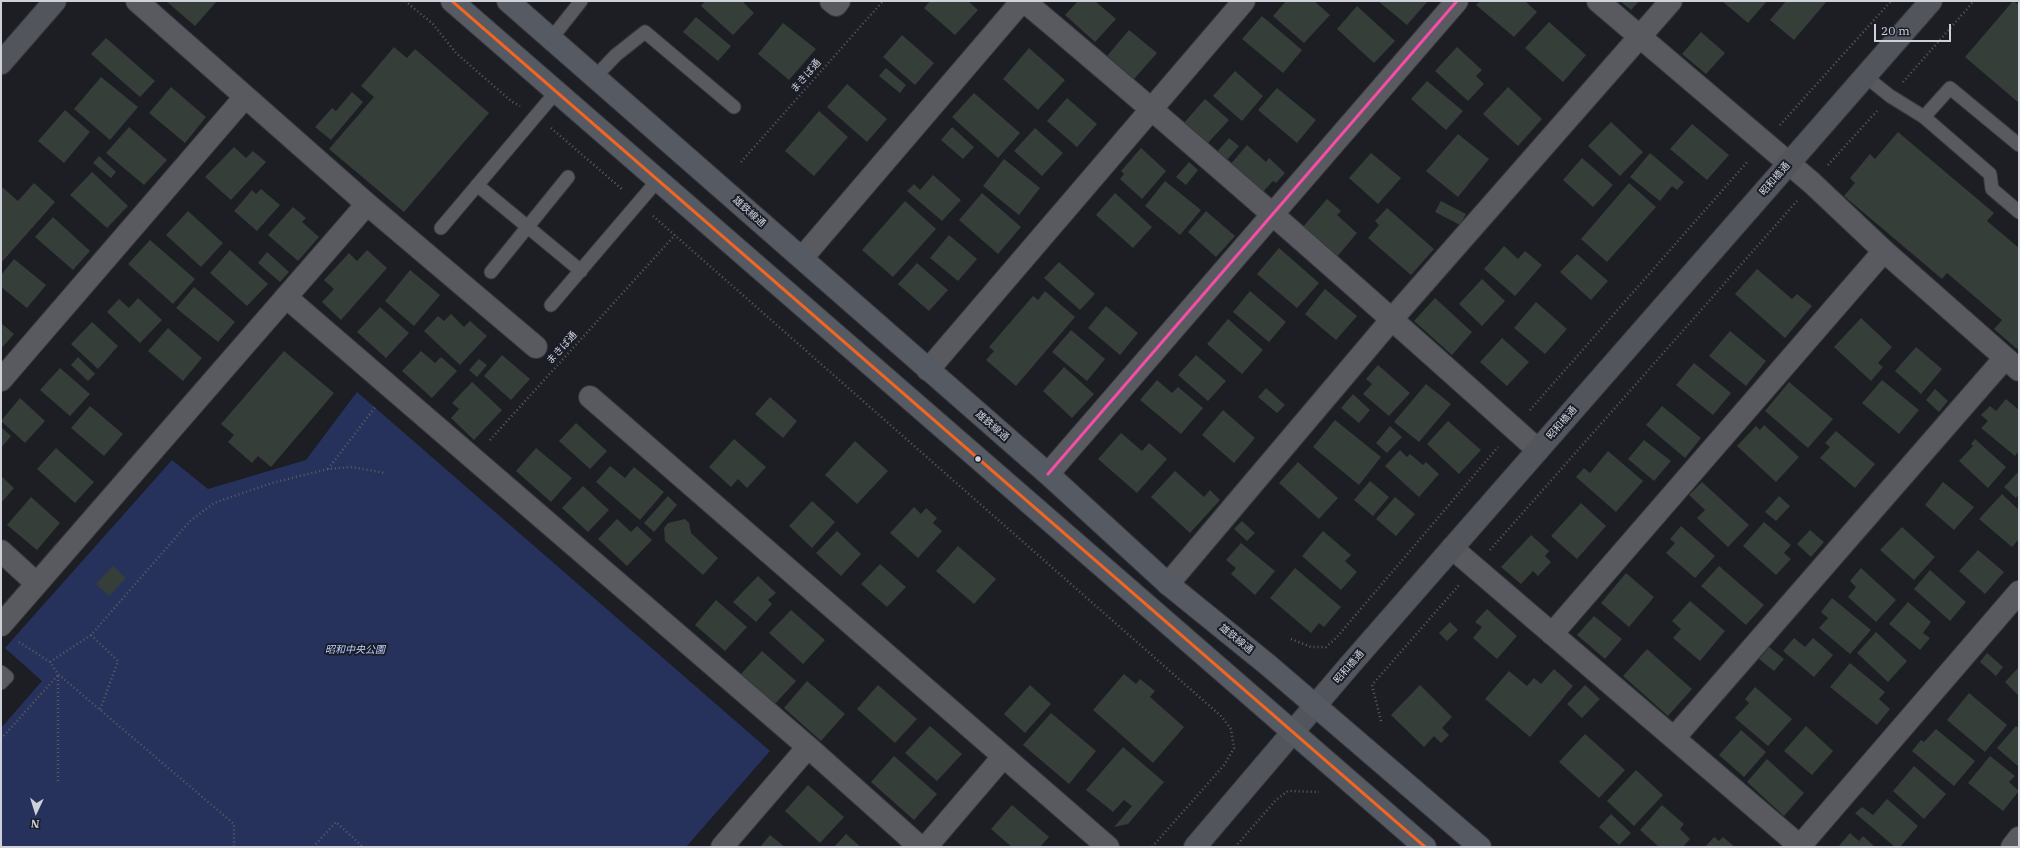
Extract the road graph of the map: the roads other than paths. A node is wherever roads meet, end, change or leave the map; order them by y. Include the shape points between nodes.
1 (55, 1) edge
2 (138, 1) edge
3 (452, 1) edge
4 (581, 1) edge
5 (831, 1) edge
6 (840, 1) edge
7 (1023, 1) edge
8 (1244, 1) edge
9 (1457, 1) edge
10 (1598, 1) edge
11 (1671, 1) edge
12 (1931, 1) edge
13 (518, 4) edge
14 (1640, 37) junction
15 (550, 39) junction
16 (1, 64) edge
17 (1864, 76) junction
18 (594, 78) junction
19 (556, 92) junction
20 (245, 97) junction
21 (734, 107) dead end
22 (1152, 108) junction
23 (1924, 118) junction
24 (2019, 145) edge
25 (1788, 163) junction
26 (568, 177) dead end
27 (657, 181) junction
28 (477, 185) junction
29 (367, 204) junction
30 (2019, 212) edge
31 (1272, 215) junction
32 (528, 227) junction
33 (441, 228) dead end
34 (1884, 251) junction
35 (802, 258) junction
36 (580, 271) junction
37 (491, 272) dead end
38 (286, 297) junction
39 (551, 305) dead end
40 (1392, 319) junction
41 (536, 347) dead end
42 (2012, 364) edge
43 (928, 370) junction
44 (1, 380) edge
45 (590, 397) dead end
46 (1538, 450) junction
47 (1048, 474) junction
48 (1452, 548) junction
49 (1, 551) edge
50 (36, 583) junction
51 (1168, 584) junction
52 (2019, 592) edge
53 (1, 625) edge
54 (1552, 634) junction
55 (1, 672) edge
56 (1, 683) edge
57 (1316, 705) junction
58 (1293, 732) junction
59 (1674, 738) junction
60 (808, 748) junction
61 (1003, 757) junction
62 (2019, 838) edge
63 (1801, 846) edge
64 (722, 847) edge
65 (920, 847) edge
66 (926, 847) edge
67 (1108, 847) edge
68 (1195, 847) edge
69 (1425, 847) edge
70 (1480, 847) edge
71 (2012, 847) edge

1 - 16 street
2 - 20 street
3 - 19 main road
4 - 15 lane
5 - 6 street via 836,5
7 - 22 street
7 - 35 street
8 - 22 street
9 - 31 street
10 - 14 street
11 - 14 street
12 - 17 street, 昭和橋通
13 - 15 main road, 雄鉄線通
14 - 25 street
14 - 40 street
15 - 18 main road, 雄鉄線通
17 - 23 lane
17 - 25 street, 昭和橋通
18 - 21 lane via 616,55 645,32
18 - 35 main road, 雄鉄線通
19 - 27 main road
19 - 28 lane
20 - 29 street
20 - 44 street
22 - 31 street
22 - 43 street
23 - 24 lane via 1950,88
23 - 30 lane via 1990,174 1992,189
25 - 34 street
25 - 46 street, 昭和橋通
26 - 32 lane
27 - 36 lane
27 - 58 main road
28 - 32 lane
28 - 33 lane
29 - 38 street
29 - 41 street
31 - 40 street
31 - 47 street
32 - 36 lane
32 - 37 lane
34 - 42 street
34 - 54 street
35 - 43 main road, 雄鉄線通
36 - 39 lane
38 - 50 street
38 - 60 street
40 - 46 street
40 - 51 street
42 - 59 street
43 - 47 main road, 雄鉄線通
45 - 61 street
46 - 48 street, 昭和橋通
47 - 51 main road, 雄鉄線通
48 - 54 street
48 - 57 street, 昭和橋通
49 - 50 street
50 - 53 street
51 - 57 main road, 雄鉄線通
52 - 63 street
54 - 59 street
55 - 56 lane via 7,677
57 - 58 street, 昭和橋通
57 - 70 main road, 雄鉄線通
58 - 68 street, 昭和橋通
58 - 69 main road
59 - 63 street
60 - 64 street
60 - 65 street
61 - 66 street
61 - 67 street
62 - 71 street

